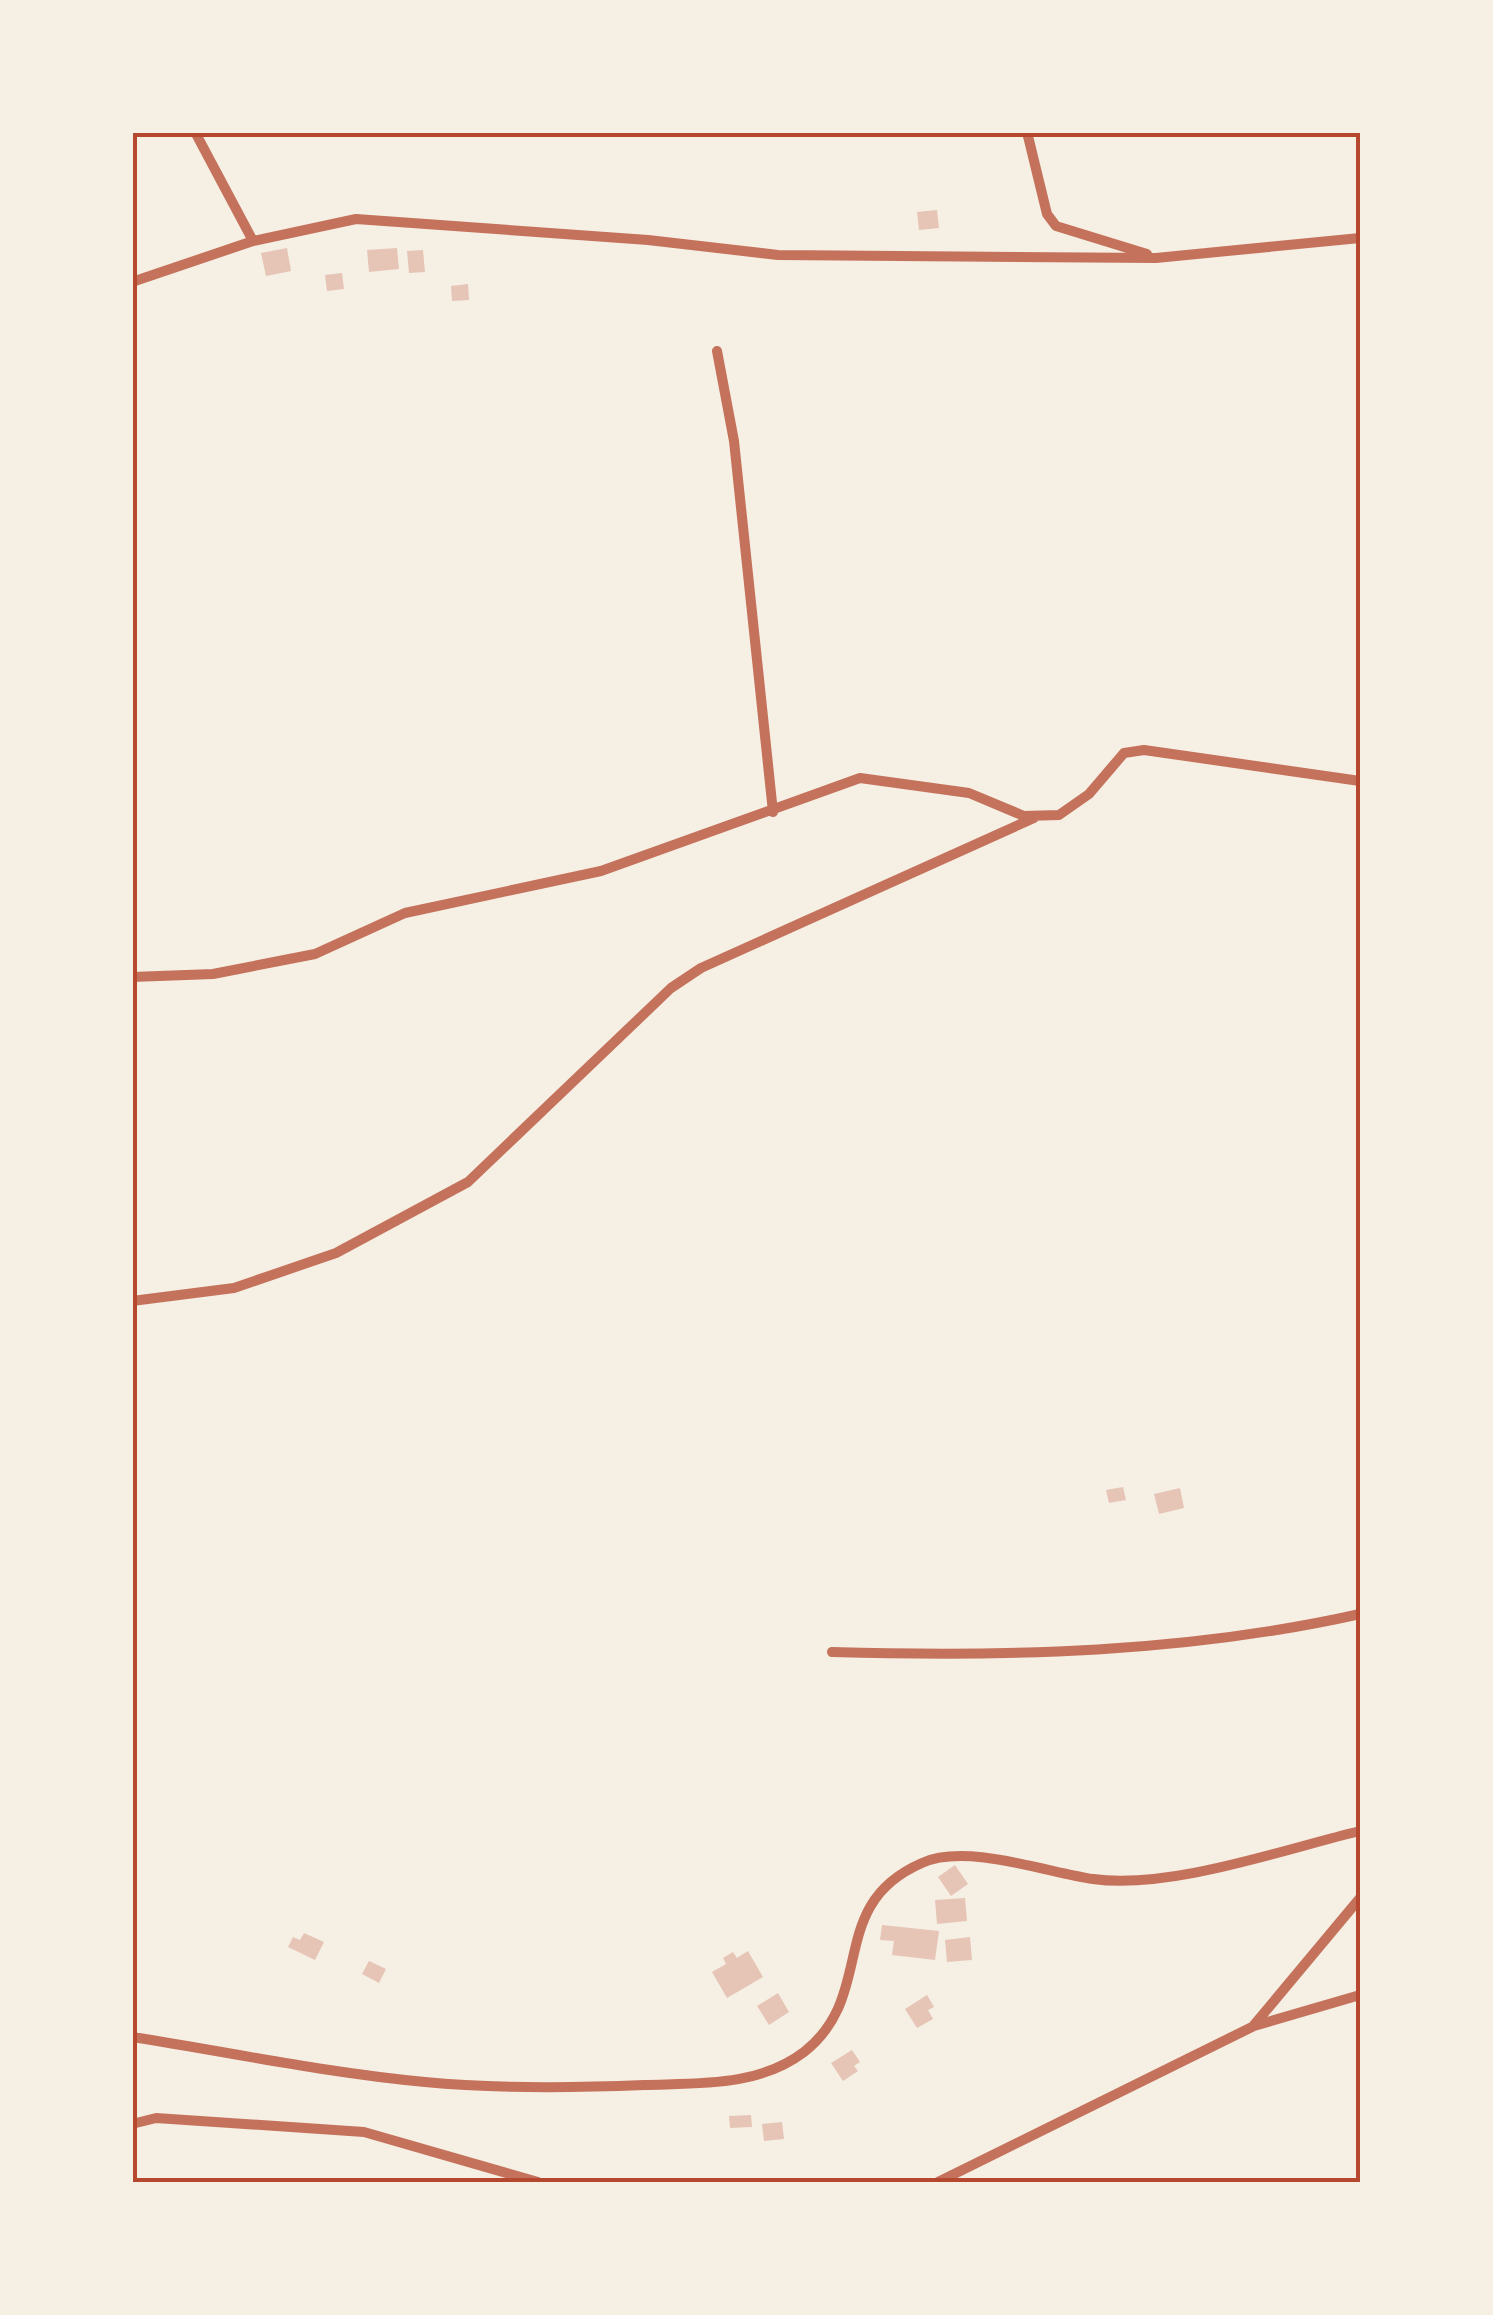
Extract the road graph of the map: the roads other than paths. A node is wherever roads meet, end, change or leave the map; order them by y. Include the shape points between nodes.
1 (195, 132) edge
2 (1027, 132) edge
3 (1360, 238) edge
4 (254, 241) junction
5 (1156, 258) junction
6 (132, 282) edge
7 (717, 351) dead end
8 (1360, 781) edge
9 (773, 812) junction
10 (1040, 816) junction
11 (132, 977) edge
12 (132, 1302) edge
13 (1360, 1614) edge
14 (832, 1652) dead end
15 (1360, 1831) edge
16 (1360, 1898) edge
17 (1360, 1995) edge
18 (1254, 2026) junction
19 (132, 2037) edge
20 (132, 2124) edge
21 (538, 2182) edge
22 (938, 2182) edge

1 - 4 street
2 - 5 street via 1056,226
3 - 5 street
4 - 5 street via 356,219 778,255
4 - 6 street
7 - 9 street via 734,441
8 - 10 street via 1144,750 1124,753 1089,794 1059,815
9 - 10 street via 860,778 969,793
9 - 11 street via 601,871 405,913 316,954 213,974
10 - 12 street via 702,968 671,988 468,1182 336,1254 234,1288
13 - 14 street via 1268,1635 1133,1650
15 - 19 street via 1164,1879 1098,1880 961,1856 926,1861 867,1904 840,2011 817,2042 781,2070 727,2082 581,2088 424,2082
16 - 18 street
17 - 18 street
18 - 22 street
20 - 21 street via 156,2118 364,2132

